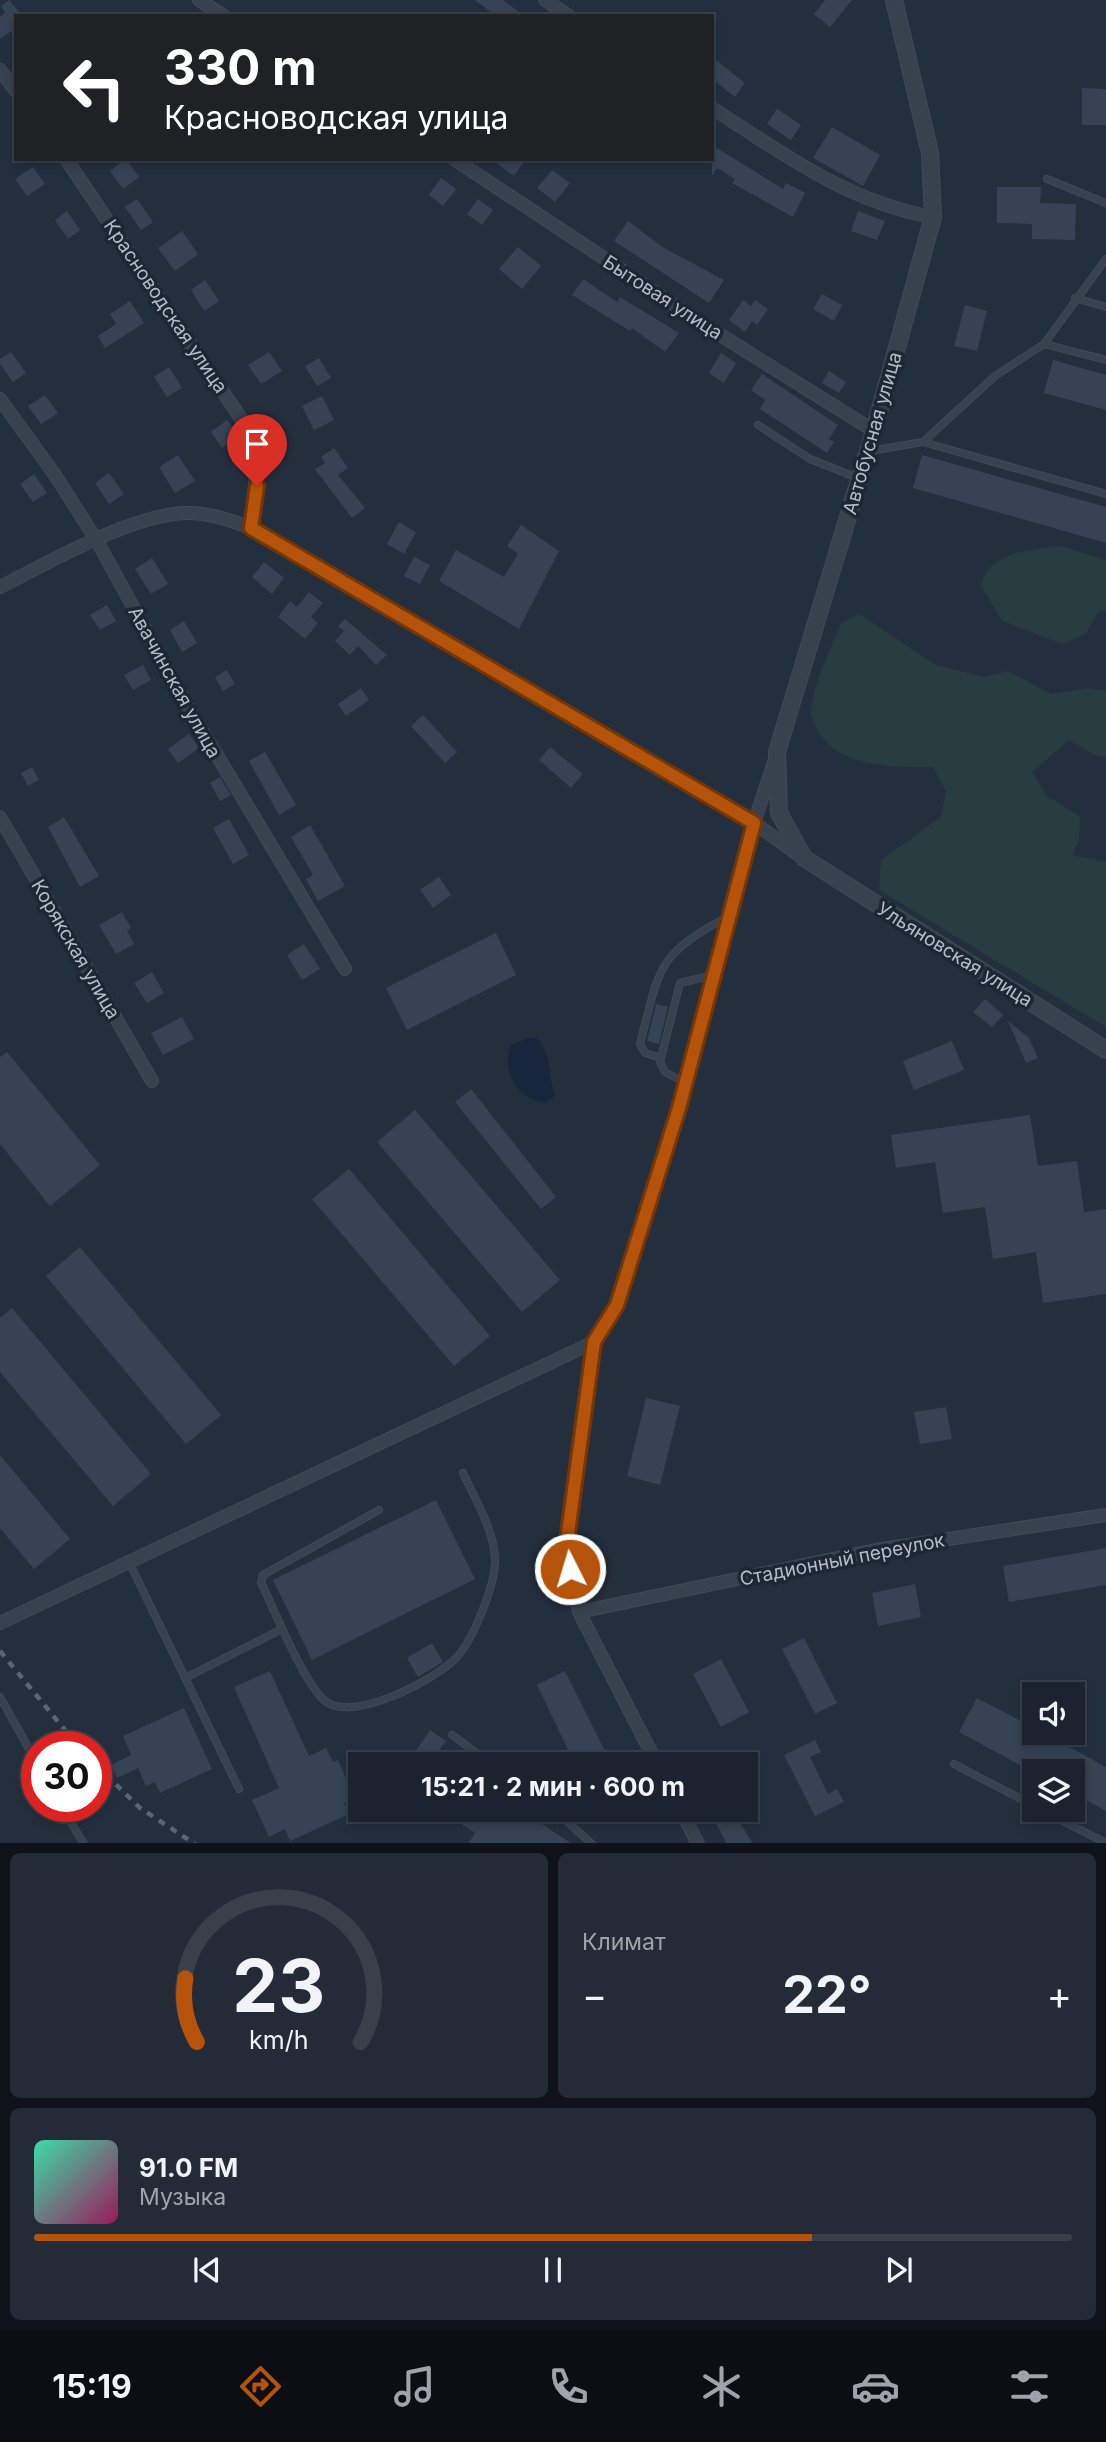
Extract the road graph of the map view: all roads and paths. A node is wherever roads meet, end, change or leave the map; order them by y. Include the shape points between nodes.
1 (199, 0) edge
2 (545, 0) edge
3 (894, 0) edge
4 (220, 14) edge
5 (566, 14) edge
6 (0, 70) edge
7 (14, 88) edge
8 (714, 109) edge
9 (67, 161) edge
10 (457, 161) edge
11 (1047, 179) dead end
12 (1106, 203) edge
13 (933, 218) junction
14 (1106, 259) edge
15 (1075, 298) junction
16 (1106, 307) edge
17 (1044, 344) junction
18 (1106, 360) edge
19 (0, 399) edge
20 (758, 425) dead end
21 (874, 430) junction
22 (923, 442) junction
23 (868, 451) junction
24 (860, 478) junction
25 (1106, 494) edge
26 (251, 528) junction
27 (97, 541) junction
28 (0, 587) edge
29 (777, 752) junction
30 (0, 817) edge
31 (754, 823) junction
32 (804, 858) junction
33 (731, 915) junction
34 (345, 968) dead end
35 (716, 975) junction
36 (1106, 1050) edge
37 (661, 1058) junction
38 (152, 1081) dead end
39 (686, 1083) junction
40 (594, 1342) junction
41 (463, 1473) dead end
42 (379, 1510) dead end
43 (1106, 1515) edge
44 (129, 1562) junction
45 (579, 1612) junction
46 (0, 1623) edge
47 (282, 1629) junction
48 (186, 1678) junction
49 (0, 1697) edge
50 (21, 1734) edge
51 (453, 1735) dead end
52 (476, 1752) edge
53 (651, 1752) edge
54 (954, 1764) dead end
55 (239, 1789) dead end
56 (1022, 1800) edge
57 (71, 1822) edge
58 (568, 1822) edge
59 (687, 1822) edge
60 (1065, 1822) edge
61 (84, 1843) edge
62 (592, 1843) edge
63 (698, 1843) edge
64 (1106, 1843) edge

1 - 4 street
2 - 5 street
3 - 13 street, Автобусная улица via 930,153
6 - 7 street
8 - 13 street via 858,197
9 - 26 street, Красноводская улица via 246,426 257,465
10 - 21 street, Бытовая улица
11 - 12 lane
13 - 21 street, Автобусная улица
14 - 15 lane
15 - 16 lane
15 - 17 lane
17 - 18 lane
17 - 22 lane via 995,376
19 - 27 street, Авачинская улица
20 - 24 lane via 810,459
21 - 23 street, Автобусная улица
22 - 23 lane
22 - 25 lane
23 - 24 street, Автобусная улица
24 - 29 street, Автобусная улица
26 - 27 street via 222,517 184,513 138,522
26 - 31 street
27 - 28 street
27 - 34 street, Авачинская улица via 234,787
29 - 31 street
29 - 32 street, Автобусная улица via 779,813
30 - 38 street, Корякская улица
31 - 32 street
31 - 33 street
32 - 36 street, Ульяновская улица
33 - 35 street
33 - 37 lane via 689,939 662,968 640,1044 645,1053
35 - 37 lane via 680,983
35 - 39 street
37 - 39 lane via 665,1072
39 - 40 street via 617,1305
40 - 44 street
40 - 45 street via 566,1548
41 - 47 lane via 492,1539 495,1563 478,1619 449,1665 418,1685 355,1709 341,1709 324,1701
42 - 47 lane via 263,1575 261,1582
43 - 45 street, Стадионный переулок via 876,1550
44 - 46 street
44 - 48 lane
45 - 53 street
47 - 48 lane
48 - 55 lane
49 - 50 lane
51 - 52 lane
54 - 56 lane
57 - 61 lane
58 - 62 lane
59 - 63 street
60 - 64 lane

